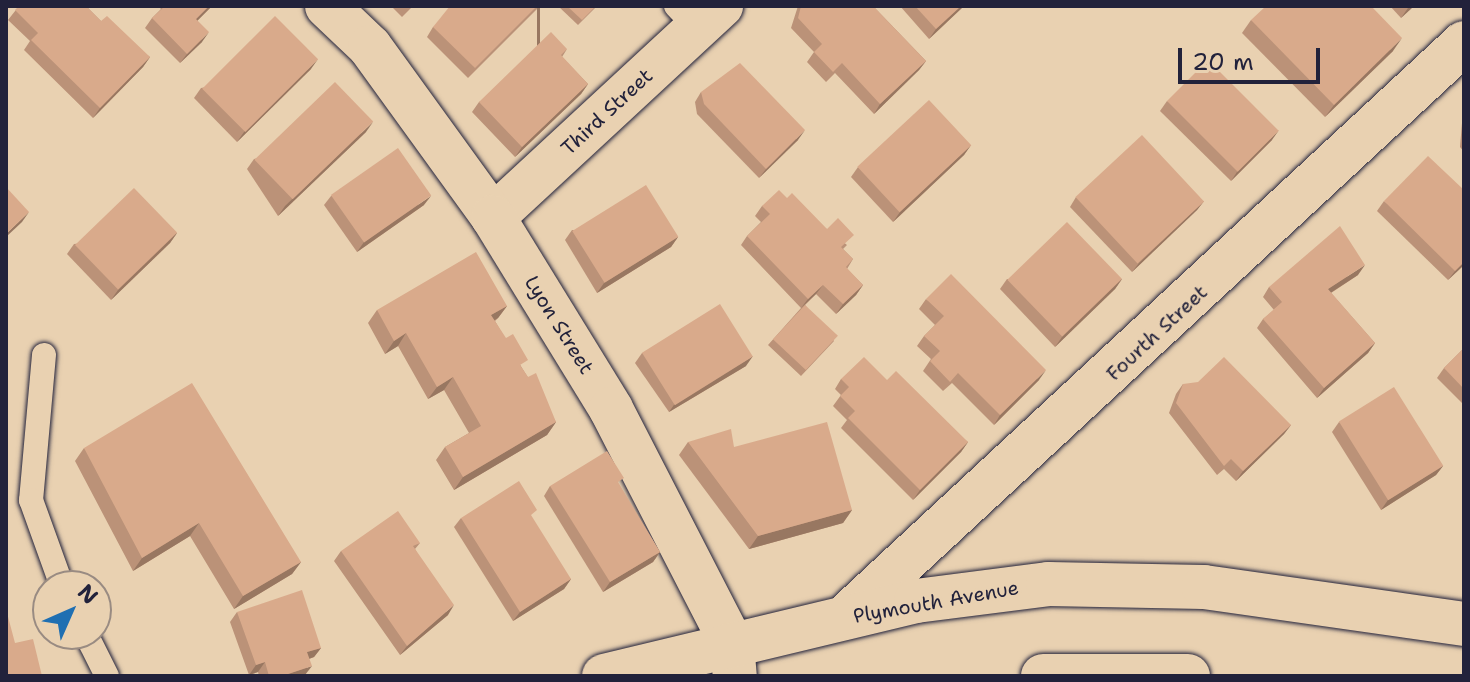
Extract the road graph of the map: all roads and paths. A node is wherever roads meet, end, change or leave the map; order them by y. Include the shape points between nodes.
1 (327, 6) edge
2 (698, 13) edge
3 (1464, 43) edge
4 (493, 217) junction
5 (44, 355) dead end
6 (56, 570) edge
7 (845, 617) junction
8 (1464, 624) edge
9 (94, 650) edge
10 (734, 660) edge
11 (107, 676) edge
12 (604, 676) edge
13 (1043, 676) edge
14 (1188, 676) edge

1 - 4 street, Lyon Street via 370,47
2 - 4 street, Third Street
3 - 7 street, Fourth Street
4 - 10 street, Lyon Street via 611,409
5 - 6 lane via 31,500
7 - 8 street, Plymouth Avenue via 1004,587 1100,581 1204,587
7 - 10 street, Plymouth Avenue
9 - 11 lane
10 - 12 street, Plymouth Avenue
13 - 14 street

